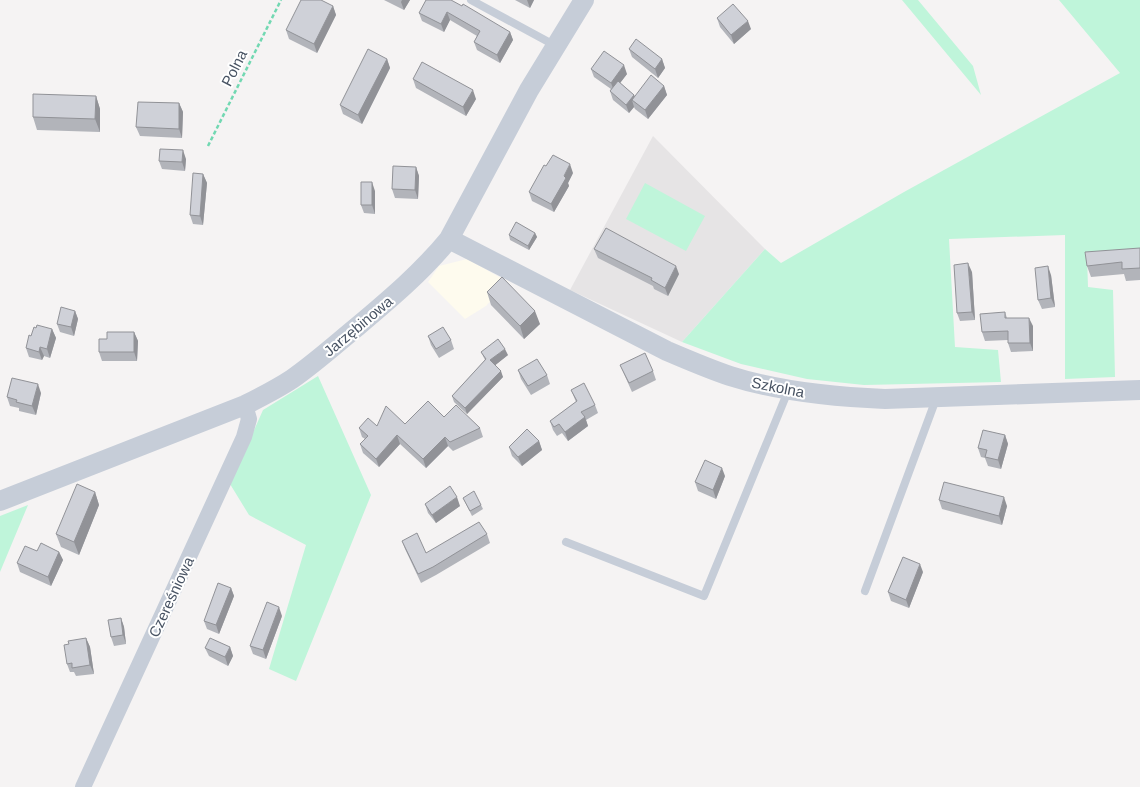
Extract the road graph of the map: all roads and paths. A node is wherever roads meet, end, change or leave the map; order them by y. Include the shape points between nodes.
1 (281, 0) edge
2 (471, 0) edge
3 (584, 0) edge
4 (556, 46) junction
5 (208, 146) dead end
6 (449, 238) junction
7 (789, 389) junction
8 (1140, 390) edge
9 (936, 398) junction
10 (245, 405) junction
11 (0, 501) edge
12 (566, 542) dead end
13 (865, 591) dead end
14 (83, 787) edge

1 - 5 path, Polna
2 - 4 lane
3 - 4 street, Jarzębinowa
4 - 6 street, Jarzębinowa
6 - 7 street, Szkolna via 689,360 732,376
6 - 10 street, Jarzębinowa via 396,294 317,360 292,379
7 - 9 street, Szkolna via 843,397
7 - 12 lane via 704,596
8 - 9 street, Szkolna
9 - 13 lane
10 - 11 street, Jarzębinowa
10 - 14 street, Czereśniowa via 249,419 244,437

